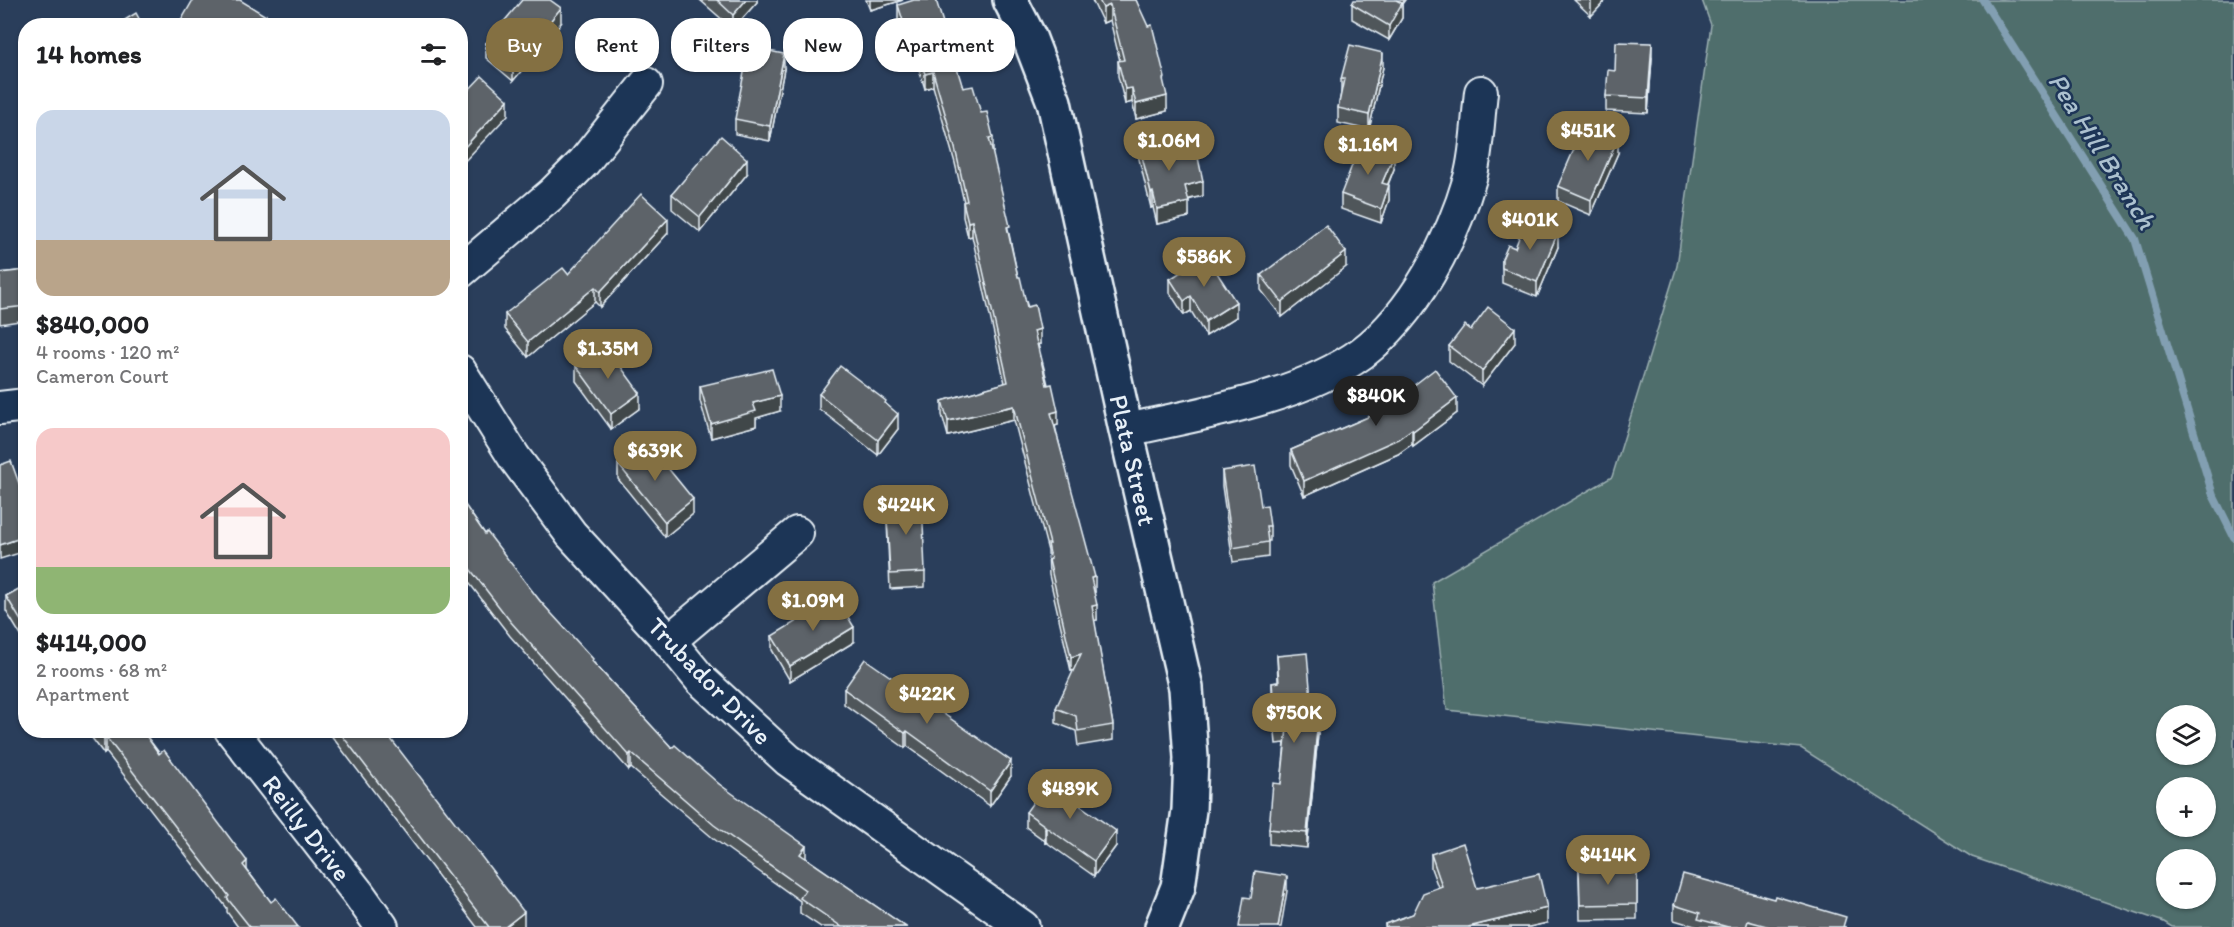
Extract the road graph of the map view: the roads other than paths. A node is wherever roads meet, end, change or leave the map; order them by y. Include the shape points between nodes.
1 (1010, 0) edge
2 (646, 84) dead end
3 (1481, 92) dead end
4 (468, 265) edge
5 (468, 384) edge
6 (18, 406) edge
7 (0, 408) edge
8 (1126, 430) junction
9 (797, 533) dead end
10 (669, 641) junction
11 (237, 738) edge
12 (382, 927) edge
13 (1023, 927) edge
14 (1162, 927) edge

1 - 8 street, Plata Street via 1054,102
2 - 4 street via 584,162
3 - 8 street via 1471,176 1443,249 1416,296 1388,328 1362,352 1332,371 1277,394
5 - 10 street, Trubador Drive via 514,457 571,534
6 - 7 street
8 - 14 street, Plata Street via 1186,688 1190,735 1190,810 1178,887
9 - 10 street
10 - 13 street, Trubador Drive via 701,680 788,760
11 - 12 street, Reilly Drive

